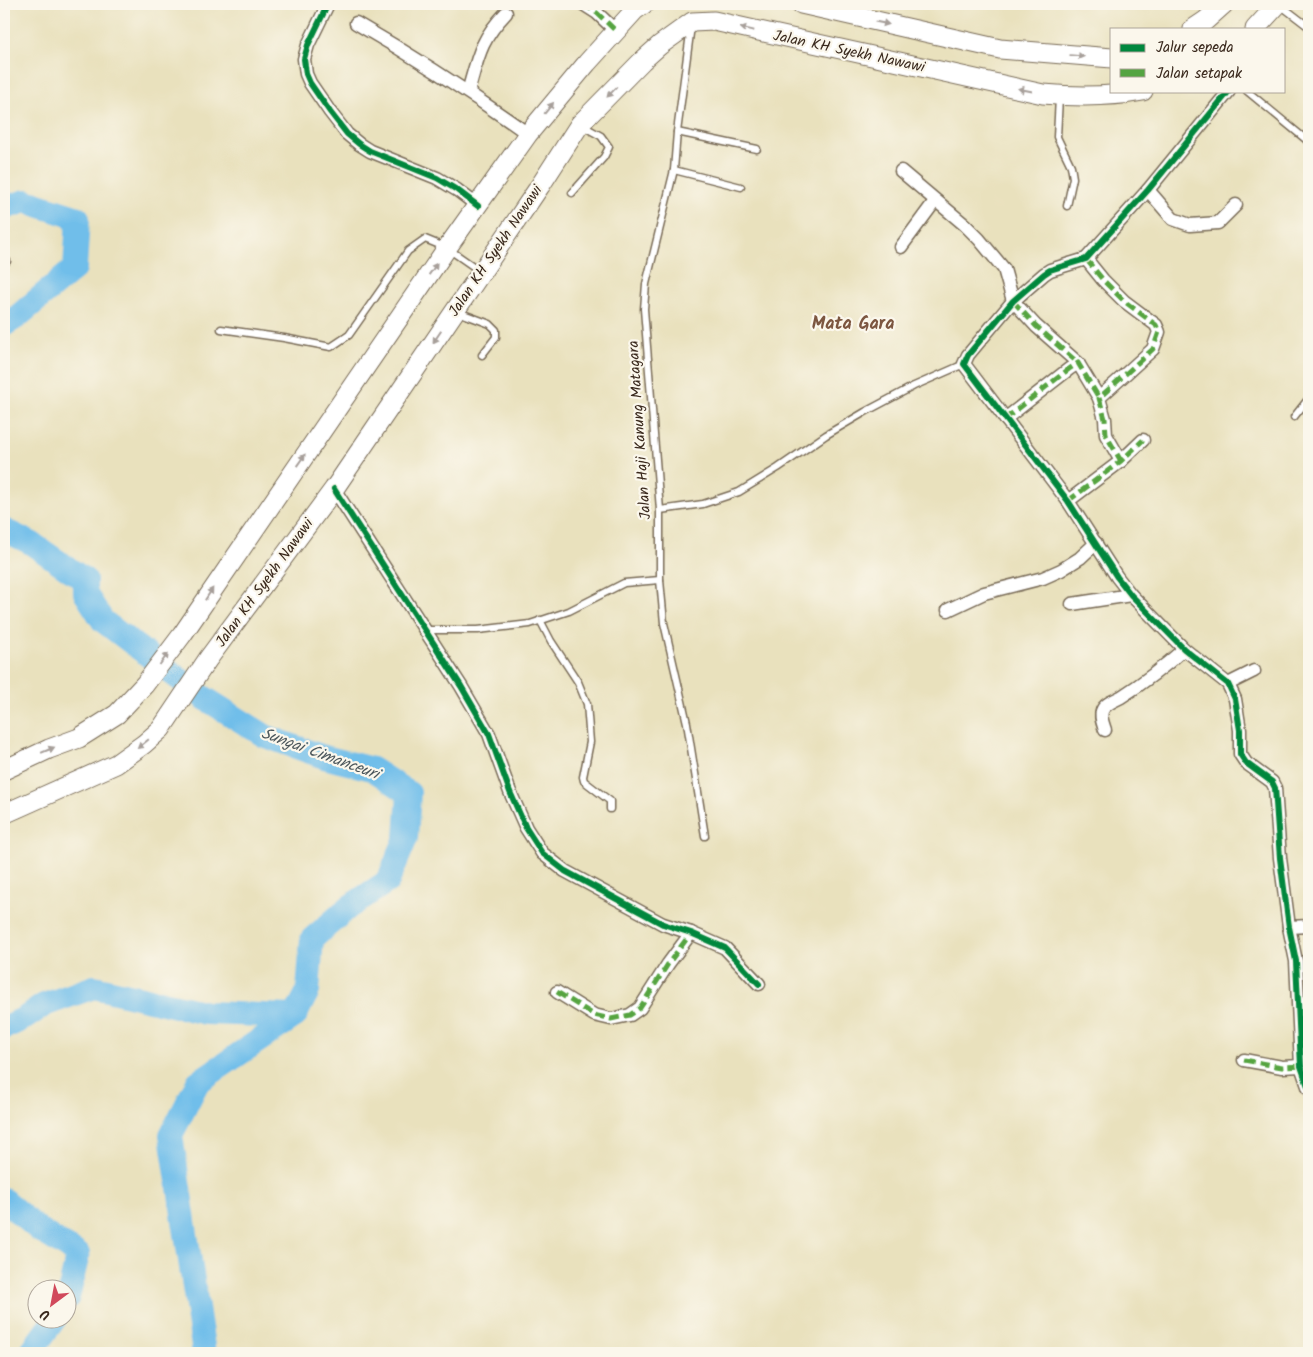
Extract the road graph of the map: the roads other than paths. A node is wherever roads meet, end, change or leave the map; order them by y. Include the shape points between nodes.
1 (328, 4) edge
2 (583, 4) edge
3 (644, 4) edge
4 (801, 4) edge
5 (1224, 4) edge
6 (1278, 4) edge
7 (506, 12) dead end
8 (692, 22) junction
9 (356, 23) dead end
10 (1309, 27) edge
11 (1194, 28) edge
12 (1256, 28) edge
13 (616, 32) junction
14 (1110, 58) edge
15 (468, 92) junction
16 (1138, 92) edge
17 (1227, 92) edge
18 (1248, 92) edge
19 (1059, 96) junction
20 (580, 124) junction
21 (677, 132) junction
22 (528, 134) junction
23 (1309, 142) edge
24 (757, 149) dead end
25 (674, 170) junction
26 (901, 171) dead end
27 (741, 187) dead end
28 (1148, 190) junction
29 (572, 193) dead end
30 (935, 201) junction
31 (1236, 205) dead end
32 (478, 206) junction
33 (1067, 206) dead end
34 (901, 247) dead end
35 (447, 248) junction
36 (1086, 259) junction
37 (481, 272) junction
38 (1013, 300) junction
39 (455, 310) junction
40 (221, 329) dead end
41 (482, 355) dead end
42 (964, 364) junction
43 (1078, 364) junction
44 (1099, 398) junction
45 (1309, 398) edge
46 (1294, 417) dead end
47 (1005, 419) junction
48 (1144, 440) dead end
49 (1121, 461) junction
50 (334, 489) junction
51 (1068, 500) junction
52 (660, 510) junction
53 (1096, 543) junction
54 (660, 580) junction
55 (1131, 595) junction
56 (1072, 604) dead end
57 (948, 610) dead end
58 (540, 620) junction
59 (424, 630) junction
60 (1184, 649) junction
61 (1254, 671) dead end
62 (1228, 684) junction
63 (1105, 730) dead end
64 (4, 770) edge
65 (610, 808) dead end
66 (4, 814) edge
67 (705, 836) dead end
68 (1309, 926) edge
69 (1289, 928) junction
70 (691, 933) junction
71 (759, 984) dead end
72 (558, 992) dead end
73 (1244, 1060) dead end
74 (1301, 1066) junction
75 (1309, 1089) edge

1 - 32 street via 304,59 310,83 330,112 358,144 437,178
2 - 13 street
3 - 13 main road
4 -> 14 main road via 1000,49
5 - 11 main road
6 - 10 lane
6 - 12 main road
7 - 15 street via 480,47
19 -> 8 main road, Jalan KH Syekh Nawawi via 714,21
8 -> 20 main road, Jalan KH Syekh Nawawi via 660,44
8 - 21 lane, Jalan Haji Kanung Matagara
9 - 15 street
22 -> 13 main road
15 - 22 street
16 - 19 main road, Jalan KH Syekh Nawawi
17 - 28 street
18 - 23 lane
19 - 33 lane via 1057,138 1071,166 1073,178
20 - 29 lane via 601,136 609,147
20 - 37 main road, Jalan KH Syekh Nawawi
21 - 24 lane
21 - 25 lane, Jalan Haji Kanung Matagara
22 - 32 main road
25 - 27 lane
25 - 52 lane, Jalan Haji Kanung Matagara via 646,284 644,309
26 - 30 street
28 - 31 street via 1173,218 1190,225 1218,223
28 - 36 street
30 - 34 street
30 - 38 street via 965,225 998,260
32 - 35 main road
35 - 37 lane
35 - 40 lane via 425,239 408,251 349,335 330,348
64 -> 35 main road via 79,738 117,714 145,684 182,635
36 - 38 street via 1050,270
36 - 44 street via 1102,280 1156,325 1159,332 1153,349
37 - 39 main road, Jalan KH Syekh Nawawi
38 - 42 street
38 - 43 street
39 - 41 lane via 490,324 496,330 496,337
39 -> 50 main road, Jalan KH Syekh Nawawi
42 - 47 street
42 - 52 lane via 865,412 739,492 703,504
43 - 44 street
43 - 47 street
44 - 49 street via 1106,419 1106,435
45 - 46 lane
47 - 51 street
48 - 49 street
49 - 51 street
50 - 59 street
50 -> 66 main road, Jalan KH Syekh Nawawi via 208,659 161,729 116,764
51 - 53 street
52 - 54 lane, Jalan Haji Kanung Matagara
53 - 55 street
53 - 57 street via 1061,570 1043,578 984,593
54 - 58 lane via 624,583 569,611
54 - 67 lane, Jalan Haji Kanung Matagara via 664,623 687,723
55 - 56 street
55 - 60 street
58 - 59 lane via 478,630
58 - 65 lane via 578,682 587,704 590,742 584,781 610,801
59 - 70 street via 489,734 526,828 542,853 585,883 663,924
60 - 62 street
60 - 63 street via 1153,675 1106,704 1102,711
61 - 62 street
62 - 69 street via 1235,699 1240,754 1275,788
68 - 69 street
69 - 74 street via 1296,961
70 - 71 street via 725,948
70 - 72 street via 640,1008 630,1014 611,1020 594,1015
73 - 74 street via 1282,1067
74 - 75 street

